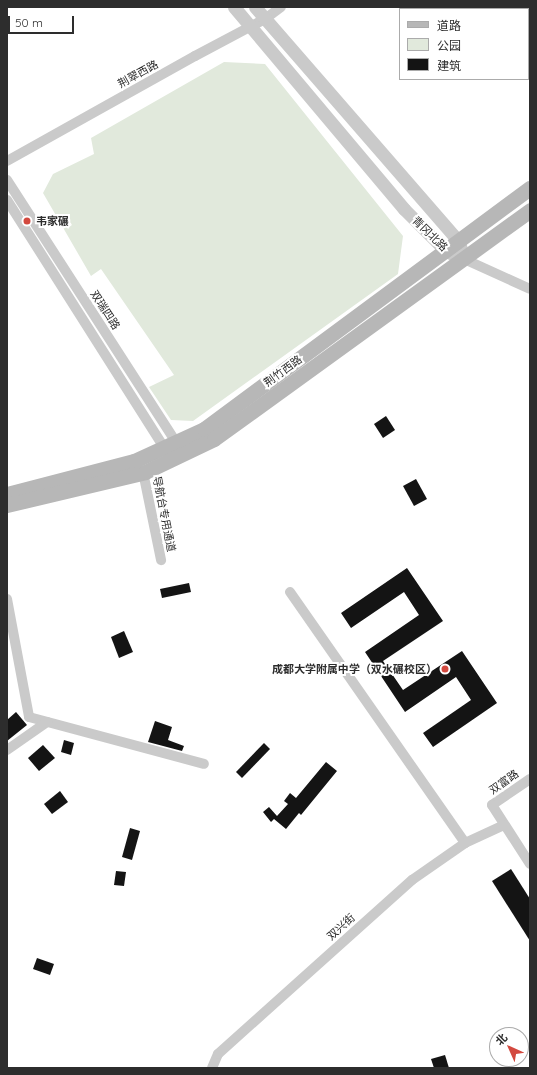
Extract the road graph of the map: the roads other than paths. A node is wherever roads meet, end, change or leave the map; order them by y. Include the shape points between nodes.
1 (234, 7) edge
2 (255, 7) edge
3 (281, 7) edge
4 (265, 19) junction
5 (250, 26) junction
6 (7, 161) edge
7 (7, 180) edge
8 (530, 188) edge
9 (7, 200) edge
10 (530, 210) edge
11 (459, 242) junction
12 (446, 252) junction
13 (464, 258) junction
14 (530, 289) edge
15 (174, 451) junction
16 (143, 472) junction
17 (7, 494) edge
18 (7, 505) edge
19 (161, 560) dead end
20 (290, 592) dead end
21 (7, 599) edge
22 (47, 722) junction
23 (7, 750) edge
24 (204, 764) dead end
25 (530, 779) edge
26 (504, 825) junction
27 (465, 843) junction
28 (530, 864) edge
29 (212, 1068) edge

1 - 5 street, 青冈北路
2 - 4 street, 青冈北路
3 - 4 street, 荆翠西路
4 - 5 street, 荆翠西路
4 - 11 street, 青冈北路
5 - 6 street, 荆翠西路
5 - 12 street, 青冈北路 via 404,209
7 - 15 street, 双瑞四路
8 - 11 main road, 荆竹西路
9 - 15 street
10 - 13 main road, 荆竹西路
11 - 12 main road, 荆竹西路
11 - 13 street, 青冈北路
12 - 13 street, 青冈北路
12 - 15 main road, 荆竹西路
13 - 14 street
13 - 15 main road, 荆竹西路 via 214,439
15 - 16 main road, 荆竹西路
15 - 17 main road, 荆竹西路
16 - 18 main road, 荆竹西路
16 - 19 street, 导航台专用通道
20 - 27 street
21 - 22 street via 29,717
22 - 23 street
22 - 24 street
25 - 26 street, 双富路 via 492,805
26 - 27 street, 双兴街
26 - 28 street
27 - 29 street, 双兴街 via 412,880 218,1054

